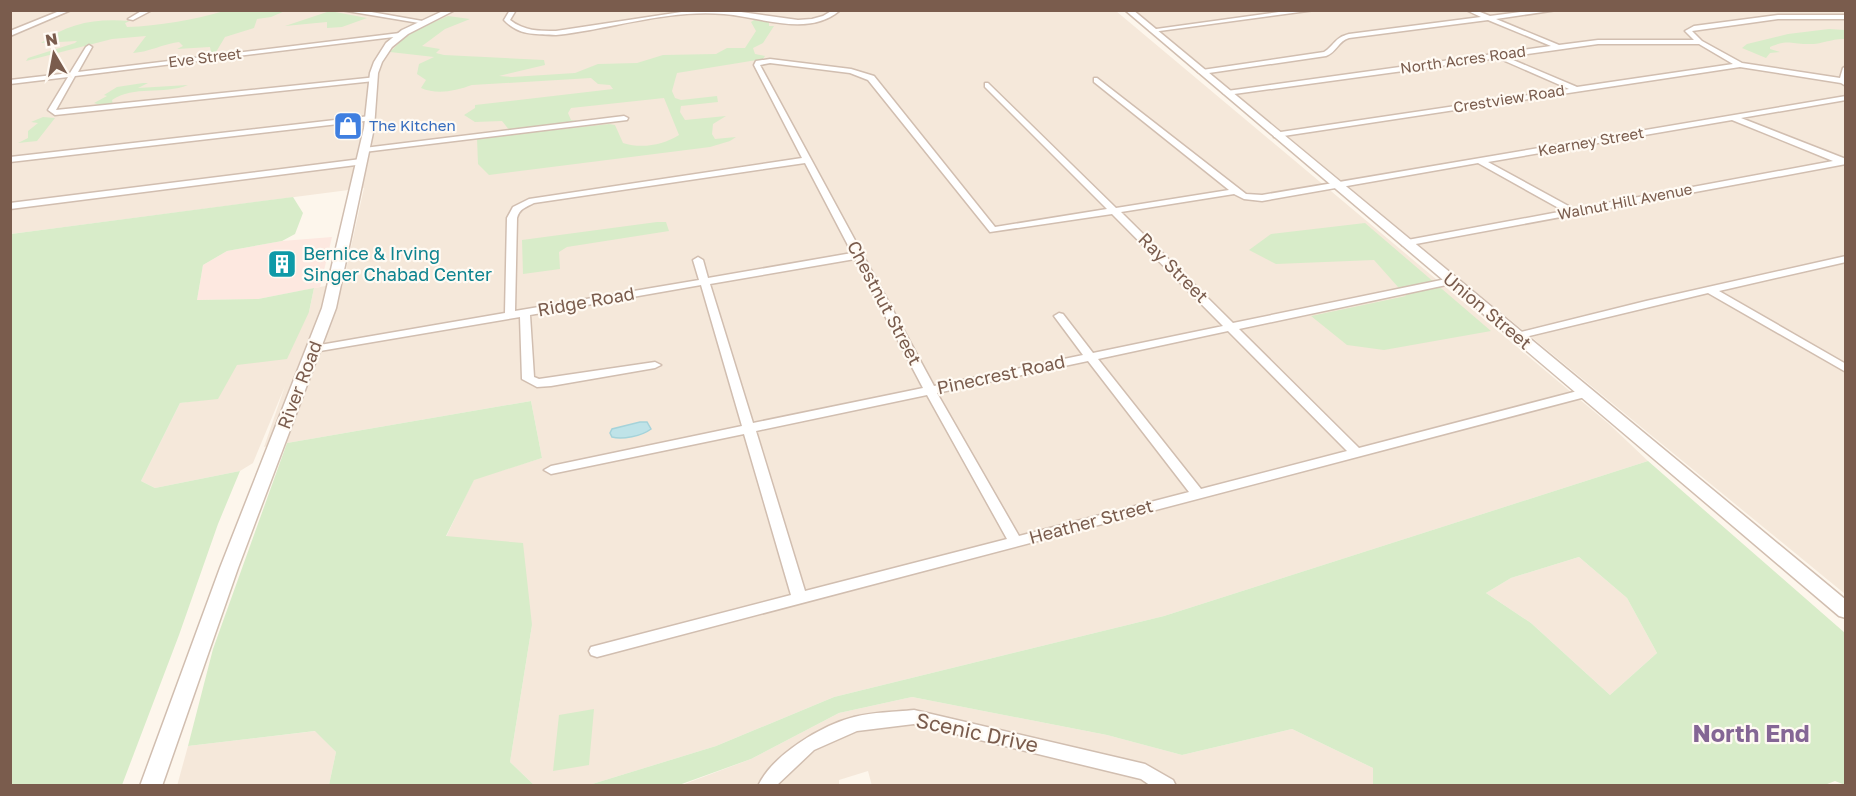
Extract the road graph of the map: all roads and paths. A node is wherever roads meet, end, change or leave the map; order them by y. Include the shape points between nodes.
1 (68, 10) edge
2 (149, 10) edge
3 (344, 10) edge
4 (396, 10) edge
5 (452, 10) edge
6 (513, 10) edge
7 (836, 10) edge
8 (1128, 10) edge
9 (1312, 10) edge
10 (1469, 10) edge
11 (1554, 10) edge
12 (1793, 10) edge
13 (1809, 16) junction
14 (384, 17) junction
15 (1845, 17) edge
16 (1489, 18) junction
17 (131, 19) dead end
18 (425, 22) junction
19 (1152, 30) junction
20 (10, 34) edge
21 (400, 35) junction
22 (1700, 42) junction
23 (1557, 46) junction
24 (89, 47) dead end
25 (1497, 55) junction
26 (1740, 65) junction
27 (1845, 69) edge
28 (1202, 72) junction
29 (73, 74) junction
30 (374, 79) junction
31 (1097, 80) dead end
32 (10, 82) edge
33 (1844, 82) edge
34 (988, 85) dead end
35 (1575, 89) junction
36 (1227, 93) junction
37 (1845, 98) edge
38 (1829, 101) junction
39 (1845, 108) edge
40 (370, 118) junction
41 (624, 118) dead end
42 (1733, 118) junction
43 (1277, 135) junction
44 (362, 156) junction
45 (10, 160) edge
46 (807, 160) junction
47 (1480, 161) junction
48 (1844, 161) edge
49 (1337, 186) junction
50 (1236, 191) junction
51 (10, 206) edge
52 (1115, 211) junction
53 (1573, 212) junction
54 (1405, 243) junction
55 (859, 255) junction
56 (1845, 259) edge
57 (698, 260) dead end
58 (1451, 281) junction
59 (704, 282) junction
60 (1710, 290) junction
61 (525, 312) junction
62 (510, 315) junction
63 (1059, 316) dead end
64 (1231, 326) junction
65 (1516, 336) junction
66 (314, 349) junction
67 (1090, 356) junction
68 (655, 365) dead end
69 (1845, 369) edge
70 (930, 390) junction
71 (1585, 393) junction
72 (748, 427) junction
73 (1356, 452) junction
74 (551, 470) dead end
75 (1198, 494) junction
76 (1016, 542) junction
77 (800, 599) junction
78 (1845, 611) edge
79 (597, 651) dead end
80 (151, 786) edge
81 (767, 786) edge
82 (1167, 786) edge

1 - 20 street
2 - 17 street
3 - 14 street
4 - 14 street
5 - 18 street, River Road
6 - 7 street via 507,20 510,25 546,33 678,13 729,12 790,22 812,20
8 - 19 street, Union Street
9 - 19 street
10 - 16 street
11 - 16 street
12 - 13 street
13 - 15 street
13 - 22 street via 1689,29 1688,34
14 - 18 street
16 - 23 street
16 - 28 street via 1349,36 1340,38 1326,54
18 - 21 street, River Road
19 - 28 street, Union Street
21 - 29 street, Eve Street
21 - 30 street, River Road via 381,56
22 - 23 street, North Acres Road via 1621,41
22 - 26 street
23 - 25 street, North Acres Road
24 - 29 street
25 - 35 street
25 - 36 street, North Acres Road
26 - 33 street
26 - 35 street, Crestview Road
27 - 33 street
28 - 36 street, Union Street
29 - 30 street via 52,110 55,113
29 - 32 street, Eve Street
30 - 40 street, River Road
31 - 50 street
34 - 52 street, Ray Street
35 - 43 street, Crestview Road
36 - 43 street, Union Street
37 - 38 street, Kearney Street
38 - 39 street
38 - 42 street, Kearney Street
40 - 44 street, River Road
40 - 45 street
41 - 44 street
42 - 47 street, Kearney Street
42 - 48 street
43 - 49 street, Union Street
44 - 51 street
44 - 66 street, River Road via 332,297
46 - 52 street, Chestnut Street via 758,62 867,75 993,230
46 - 55 street, Chestnut Street
46 - 62 street via 532,201 520,206 512,218
47 - 49 street, Kearney Street
47 - 53 street
48 - 53 street, Walnut Hill Avenue
49 - 50 street via 1262,198
49 - 54 street, Union Street
50 - 52 street
52 - 64 street, Ray Street
53 - 54 street, Walnut Hill Avenue
54 - 58 street, Union Street
55 - 59 street, Ridge Road
55 - 70 street, Chestnut Street
56 - 60 street
57 - 59 street
58 - 64 street, Pinecrest Road
58 - 65 street, Union Street
59 - 61 street, Ridge Road
59 - 72 street
60 - 65 street
60 - 69 street
61 - 62 street, Ridge Road
61 - 68 street via 528,380 551,382
62 - 66 street, Ridge Road
63 - 67 street
64 - 67 street, Pinecrest Road
64 - 73 street, Ray Street
65 - 71 street, Union Street
66 - 80 street, River Road via 229,568
67 - 70 street, Pinecrest Road
67 - 75 street
70 - 72 street, Pinecrest Road
70 - 76 street, Chestnut Street
71 - 73 street, Heather Street
71 - 78 street, Union Street
72 - 74 street, Pinecrest Road
72 - 77 street
73 - 75 street, Heather Street
75 - 76 street, Heather Street
76 - 77 street, Heather Street
77 - 79 street, Heather Street
81 - 82 street, Scenic Drive via 808,745 855,724 914,717 1145,772

